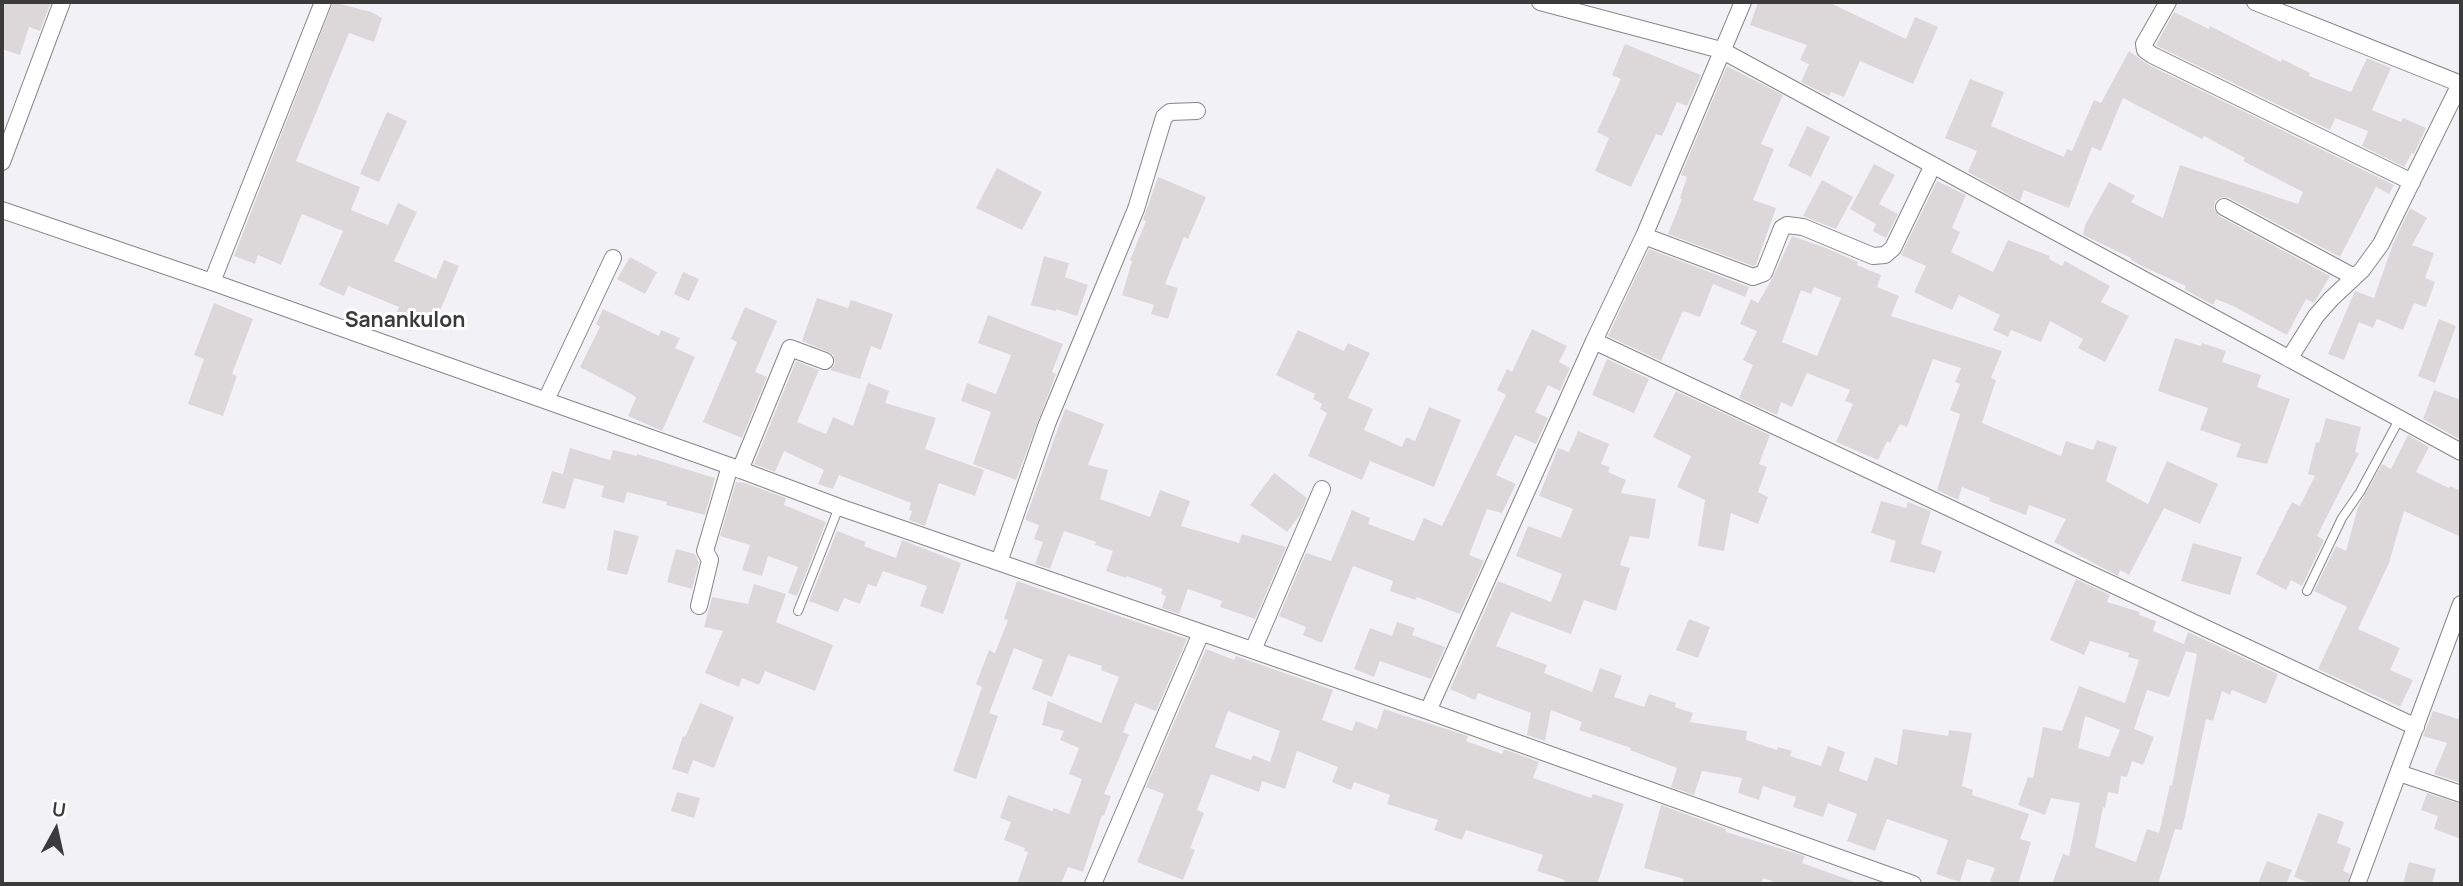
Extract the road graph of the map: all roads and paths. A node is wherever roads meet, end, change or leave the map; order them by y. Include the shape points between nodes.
1 (62, 2) edge
2 (323, 2) edge
3 (1539, 2) edge
4 (1743, 2) edge
5 (2168, 2) edge
6 (2255, 2) edge
7 (1721, 50) junction
8 (2460, 84) edge
9 (1197, 111) dead end
10 (2, 162) edge
11 (1933, 165) junction
12 (2412, 182) junction
13 (2224, 206) dead end
14 (2, 210) edge
15 (1644, 236) junction
16 (613, 258) dead end
17 (2354, 277) junction
18 (212, 282) junction
19 (1594, 341) junction
20 (2289, 359) junction
21 (825, 361) dead end
22 (546, 400) junction
23 (2400, 418) junction
24 (2461, 452) edge
25 (735, 468) junction
26 (1322, 489) dead end
27 (839, 507) junction
28 (999, 562) junction
29 (2306, 591) dead end
30 (2461, 604) edge
31 (699, 606) dead end
32 (799, 611) dead end
33 (1201, 633) junction
34 (1253, 650) junction
35 (1428, 712) junction
36 (2416, 727) junction
37 (2399, 773) junction
38 (2461, 794) edge
39 (1093, 884) edge
40 (1913, 884) edge
41 (2357, 884) edge

1 - 10 street
2 - 18 street
3 - 7 street
4 - 7 street
5 - 12 street via 2145,50
6 - 8 street
7 - 11 street
7 - 15 street
8 - 12 street
9 - 28 street via 1170,112 1164,117 1136,209 1047,424
11 - 15 street via 1893,248 1885,255 1873,256 1803,227 1787,225 1765,273 1753,277
11 - 20 street
12 - 17 street via 2381,244
13 - 17 street
14 - 18 street
15 - 19 street
16 - 22 street
17 - 20 street via 2316,316
18 - 22 street
19 - 35 street
19 - 36 street
20 - 23 street
21 - 25 street via 790,348
22 - 25 street
23 - 24 street
23 - 29 lane
25 - 27 street
25 - 31 street via 705,551 710,560
26 - 34 street
27 - 28 street
27 - 32 lane
28 - 33 street
30 - 36 street
33 - 34 street
33 - 39 street
34 - 35 street
35 - 40 street
36 - 37 street
37 - 38 street
37 - 41 street

